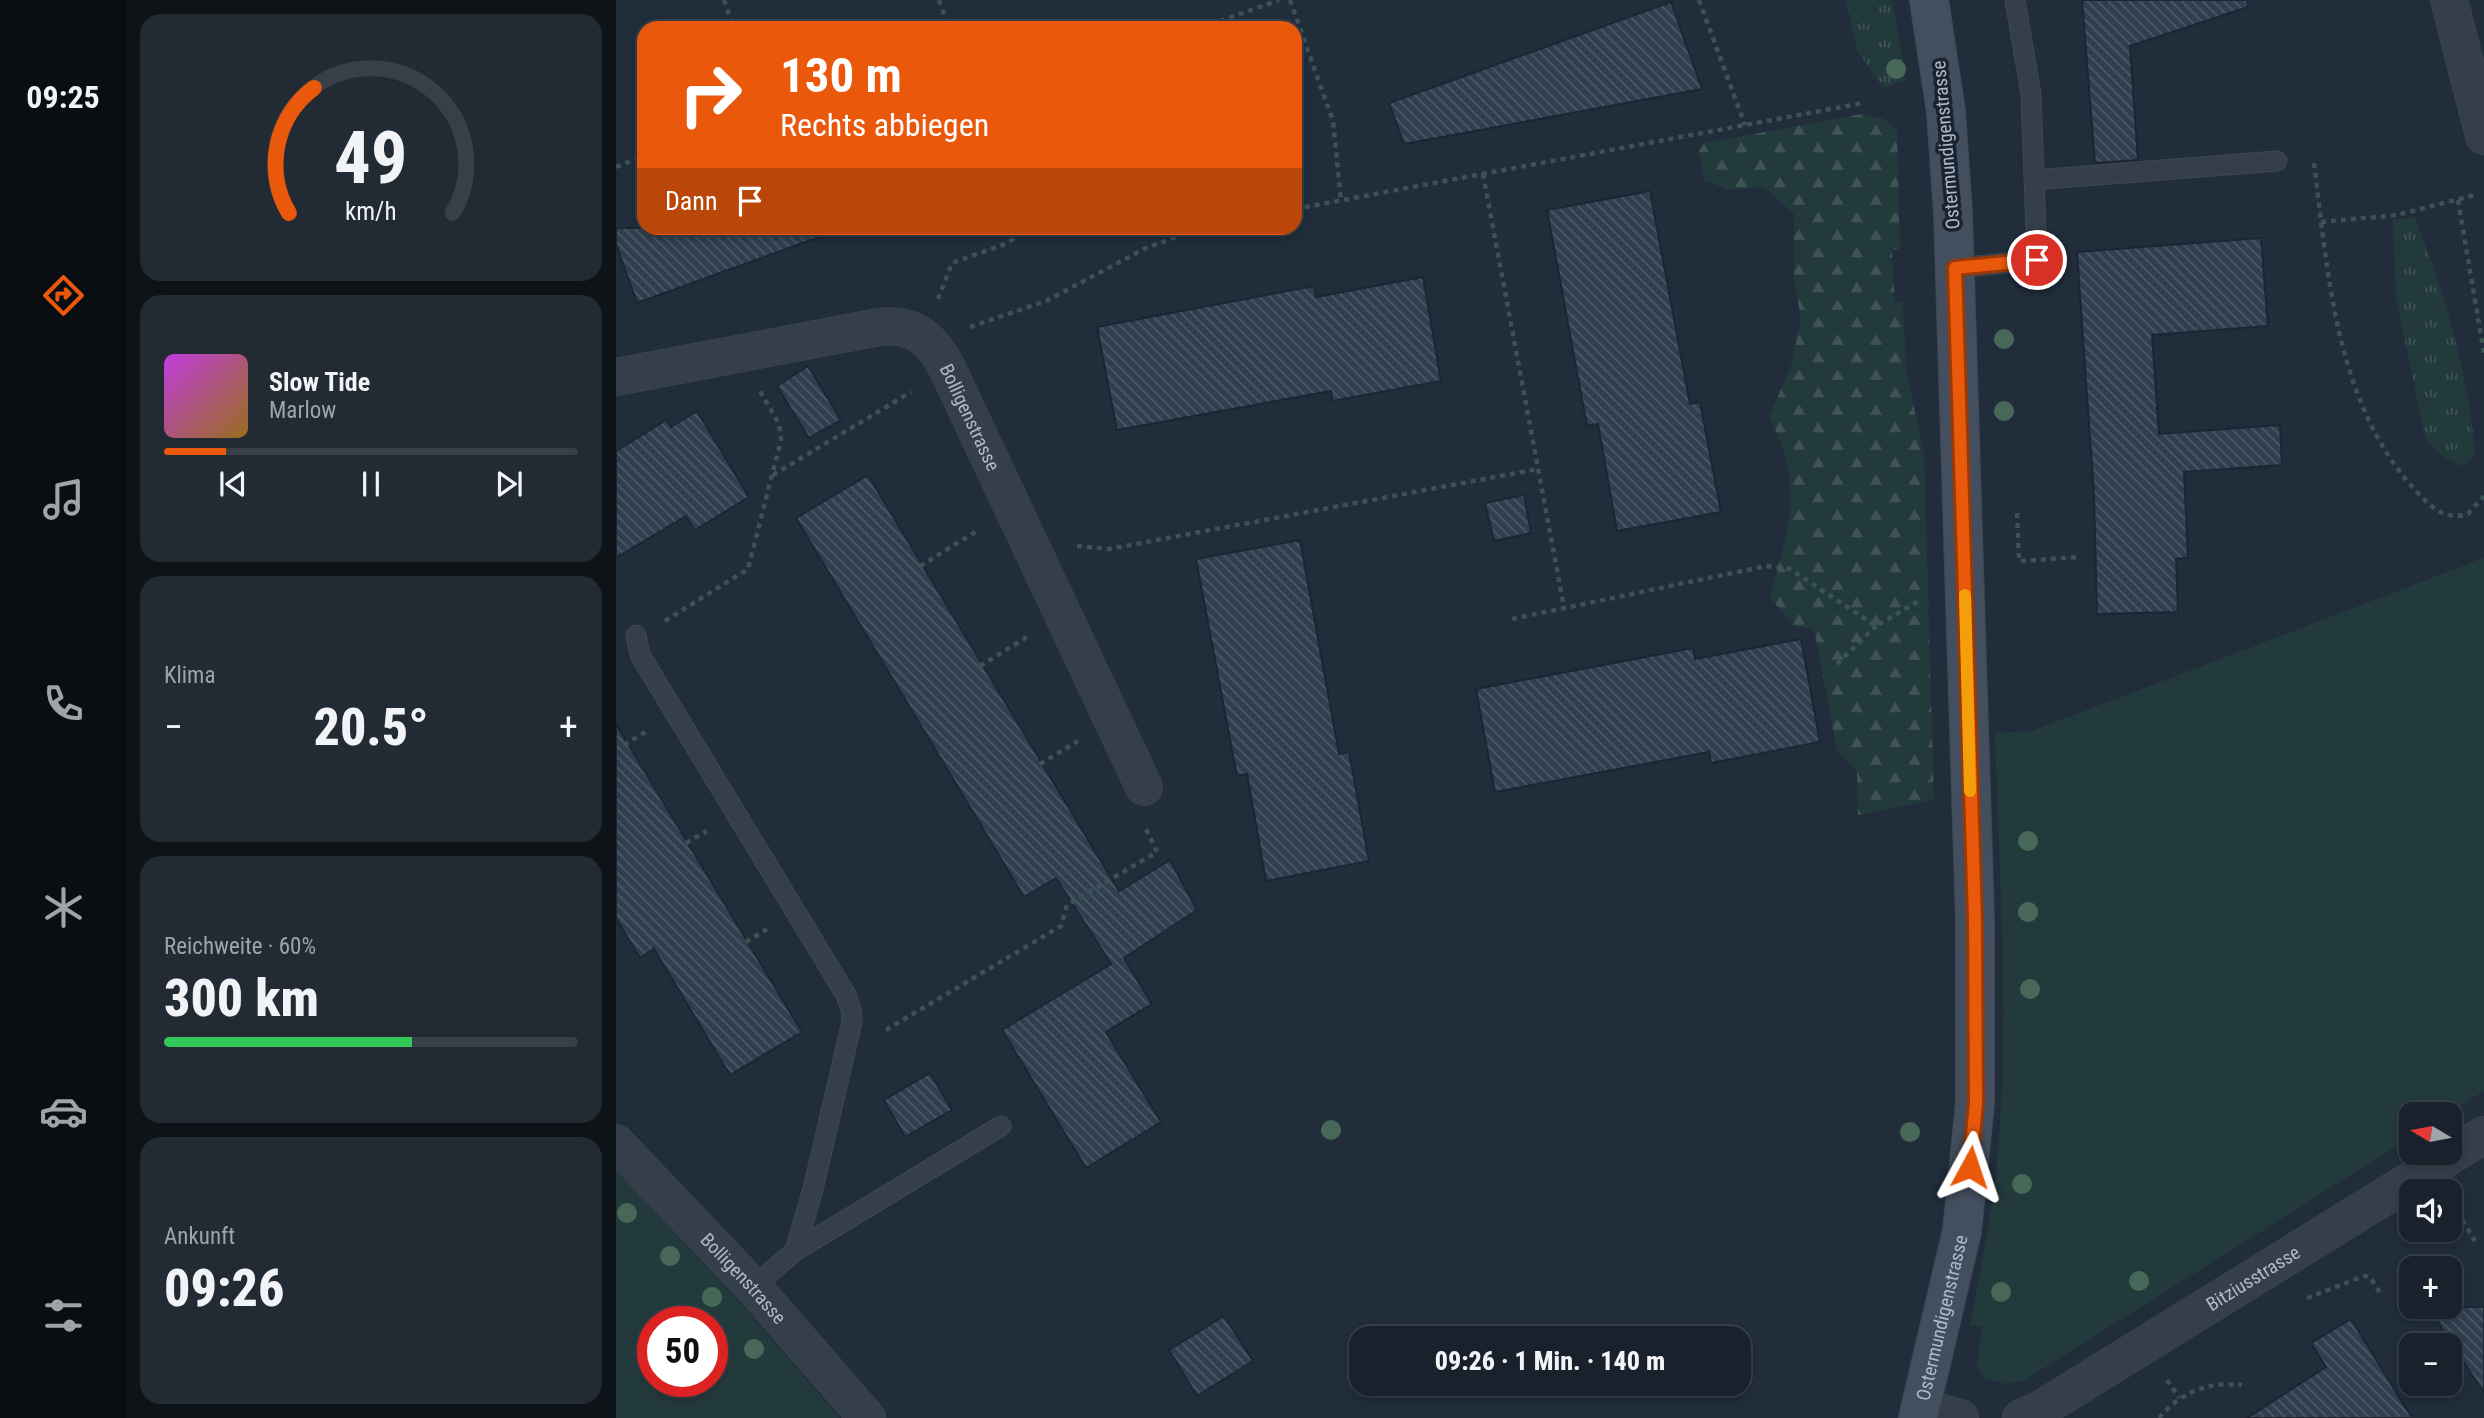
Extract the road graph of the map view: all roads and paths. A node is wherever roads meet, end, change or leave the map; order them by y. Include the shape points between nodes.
1 (724, 0) edge
2 (939, 0) edge
3 (1279, 0) edge
4 (1290, 0) edge
5 (1699, 0) edge
6 (1929, 0) edge
7 (2015, 0) edge
8 (2449, 0) edge
9 (732, 21) edge
10 (947, 21) edge
11 (1220, 21) edge
12 (1297, 21) edge
13 (1302, 34) edge
14 (1863, 103) dead end
15 (1745, 125) junction
16 (2484, 135) edge
17 (637, 159) edge
18 (2277, 162) joint
19 (616, 167) edge
20 (1483, 174) junction
21 (2034, 180) junction
22 (2475, 195) dead end
23 (1341, 200) junction
24 (2458, 200) junction
25 (1302, 207) edge
26 (2321, 222) junction
27 (1014, 235) edge
28 (1181, 235) edge
29 (1955, 268) junction
30 (935, 350) junction
31 (748, 352) junction
32 (2484, 353) edge
33 (616, 377) edge
34 (1538, 469) junction
35 (773, 475) junction
36 (2484, 496) edge
37 (2017, 513) dead end
38 (1021, 525) junction
39 (2080, 557) dead end
40 (920, 566) dead end
41 (1925, 598) dead end
42 (1564, 607) junction
43 (1063, 615) junction
44 (1512, 618) dead end
45 (1876, 626) junction
46 (636, 635) joint
47 (1837, 664) dead end
48 (980, 666) dead end
49 (1141, 780) joint
50 (849, 1031) junction
51 (1001, 1126) dead end
52 (2484, 1135) edge
53 (616, 1143) edge
54 (2462, 1220) edge
55 (2475, 1241) dead end
56 (795, 1251) junction
57 (753, 1287) junction
58 (2382, 1296) dead end
59 (2301, 1300) dead end
60 (2242, 1385) dead end
61 (1919, 1413) edge
62 (867, 1418) edge
63 (1960, 1418) edge
64 (2021, 1418) edge
65 (2159, 1418) edge

1 - 9 path
2 - 10 path
3 - 11 path
4 - 12 path
5 - 15 path
6 - 29 main road, Ostermundigenstrasse via 1950,149
7 - 21 lane via 2031,94
8 - 16 street
13 - 23 path via 1333,121
14 - 15 path
15 - 20 path
17 - 19 path
18 - 21 lane
18 - 26 path via 2313,159
20 - 23 path
20 - 34 path
21 - 29 lane via 2037,260
22 - 24 path
23 - 25 path
24 - 26 path via 2397,215
24 - 32 path
26 - 36 path via 2348,363 2364,412 2382,447 2405,480 2445,515 2468,514
27 - 30 path via 1008,243 952,263
28 - 30 path via 1144,249 1046,301 959,331
29 - 61 main road, Ostermundigenstrasse via 1975,920 1976,1103 1962,1231
30 - 31 street via 888,326
30 - 35 path
30 - 38 street, Bolligenstrasse
31 - 33 street
31 - 35 path via 754,382 780,430
34 - 38 path via 1109,549
34 - 42 path
35 - 46 path via 748,569
37 - 39 path via 2019,561
38 - 40 path
38 - 43 street, Bolligenstrasse
41 - 45 path
42 - 44 path
42 - 45 path via 1766,566 1790,569
43 - 48 path
43 - 49 street, Bolligenstrasse
45 - 47 path
46 - 50 lane via 640,656 846,995 851,1009
49 - 50 path via 1129,794 1157,852 1067,905 1061,926 957,990 873,1037
50 - 56 lane
51 - 56 lane
52 - 64 street, Bitziusstrasse
53 - 57 street, Bolligenstrasse
54 - 55 path
56 - 57 lane
57 - 62 street, Bolligenstrasse
58 - 59 path via 2370,1277 2364,1276
60 - 65 path via 2205,1387 2177,1395
61 - 63 street

